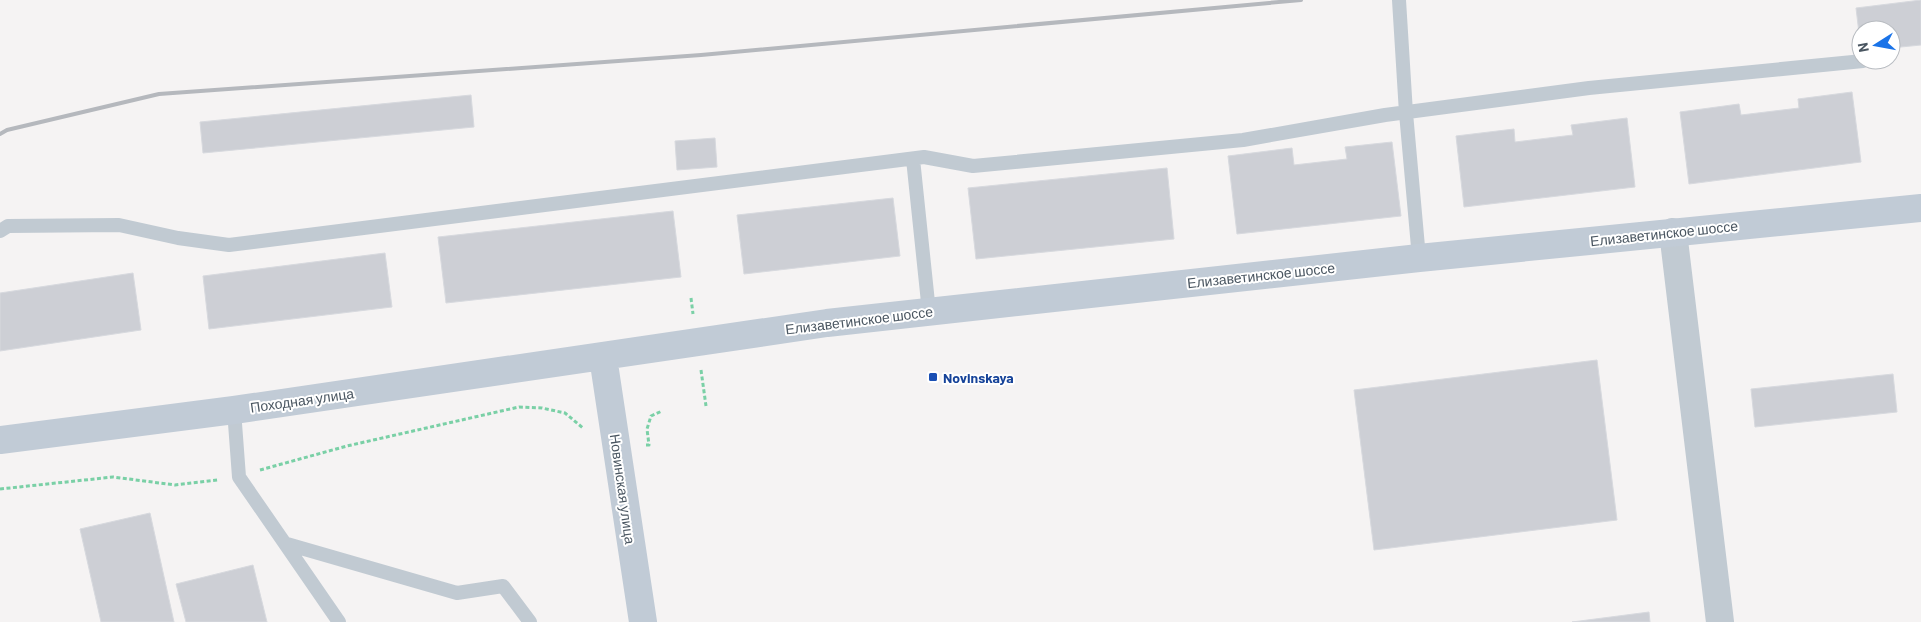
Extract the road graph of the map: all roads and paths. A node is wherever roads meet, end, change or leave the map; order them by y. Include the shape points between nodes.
1 (1399, 0) edge
2 (1851, 62) edge
3 (1406, 113) junction
4 (913, 159) junction
5 (1921, 208) edge
6 (0, 231) edge
7 (1673, 232) junction
8 (1419, 258) junction
9 (929, 312) junction
10 (603, 357) junction
11 (234, 410) junction
12 (0, 440) edge
13 (617, 450) junction
14 (239, 477) junction
15 (0, 489) edge
16 (287, 544) junction
17 (339, 622) edge
18 (530, 622) edge
19 (643, 622) edge
20 (1720, 622) edge

1 - 3 lane
2 - 3 lane via 1589,88
3 - 4 lane via 1243,140 983,166 924,157
3 - 8 lane
4 - 6 lane via 229,244 178,238 118,225 8,226
4 - 9 lane
5 - 7 main road, Елизаветинское шоссе
7 - 8 main road, Елизаветинское шоссе
7 - 20 street
8 - 9 main road, Елизаветинское шоссе
9 - 10 main road, Елизаветинское шоссе
10 - 11 main road, Походная улица
10 - 13 main road, Новинская улица
11 - 12 main road, Походная улица
11 - 14 lane
13 - 14 path via 600,453 586,431 565,413 520,407 347,446
13 - 19 main road, Новинская улица
14 - 15 path via 175,486 114,477
14 - 16 lane
16 - 17 lane
16 - 18 lane via 457,593 503,586

